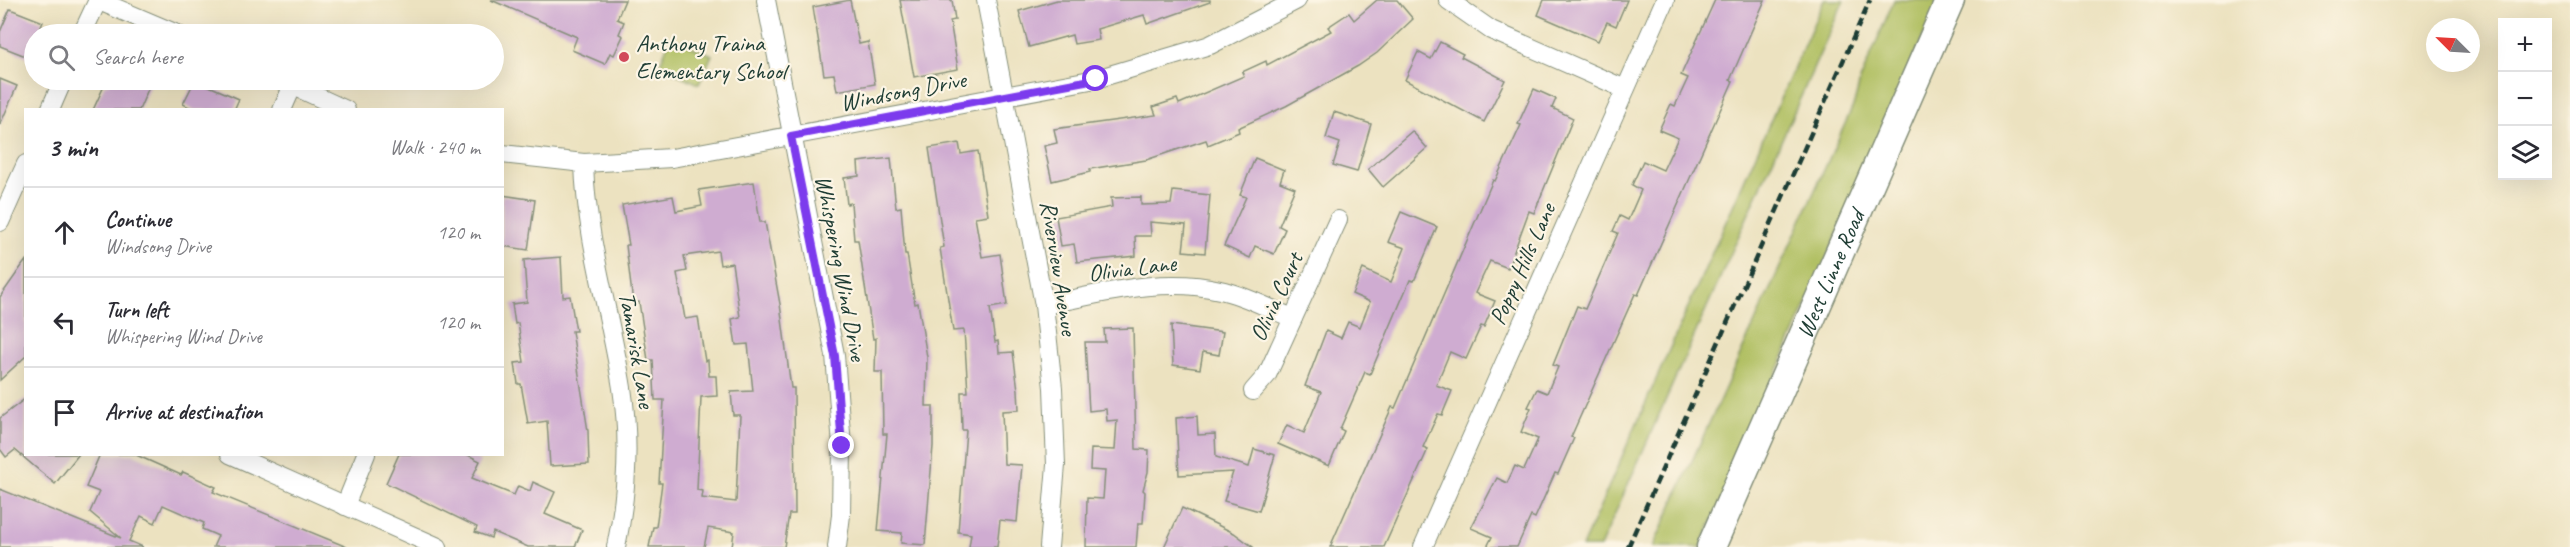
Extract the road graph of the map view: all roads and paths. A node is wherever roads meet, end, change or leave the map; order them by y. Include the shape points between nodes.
1 (97, 0) edge
2 (766, 0) edge
3 (986, 0) edge
4 (1297, 0) edge
5 (1448, 0) edge
6 (1665, 0) edge
7 (1950, 0) edge
8 (86, 24) edge
9 (153, 24) edge
10 (1625, 89) junction
11 (59, 90) edge
12 (286, 90) edge
13 (304, 90) edge
14 (1004, 96) junction
15 (51, 108) edge
16 (282, 108) edge
17 (342, 108) edge
18 (791, 136) junction
19 (504, 154) edge
20 (584, 163) junction
21 (24, 168) edge
22 (1338, 220) dead end
23 (0, 222) edge
24 (1044, 305) junction
25 (1293, 318) junction
26 (1253, 391) dead end
27 (234, 456) edge
28 (365, 456) edge
29 (345, 506) junction
30 (438, 547) edge
31 (616, 547) edge
32 (837, 547) edge
33 (1049, 547) edge
34 (1423, 547) edge
35 (1711, 547) edge

1 - 8 street
1 - 9 street
2 - 18 street, Whispering Wind Drive
3 - 14 street, Riverview Avenue
4 - 14 street, Windsong Drive via 1210,45 1096,79
5 - 10 street via 1491,30
6 - 10 street, Poppy Hills Lane
7 - 35 main road, West Linne Road
10 - 34 street, Poppy Hills Lane
11 - 15 street
12 - 16 street
13 - 17 street
14 - 18 street, Windsong Drive
14 - 24 street, Riverview Avenue
18 - 20 street, Windsong Drive via 672,158
18 - 32 street, Whispering Wind Drive via 835,356 842,446
19 - 20 street, Windsong Drive
20 - 31 street, Tamarisk Lane via 585,205 622,388 626,429 626,477
21 - 23 street
22 - 25 street, Olivia Court
24 - 25 street, Olivia Lane via 1153,285 1187,284 1222,290
24 - 33 street, Riverview Avenue via 1056,465
25 - 26 street, Olivia Court via 1267,375
27 - 29 street
28 - 29 street
29 - 30 street

